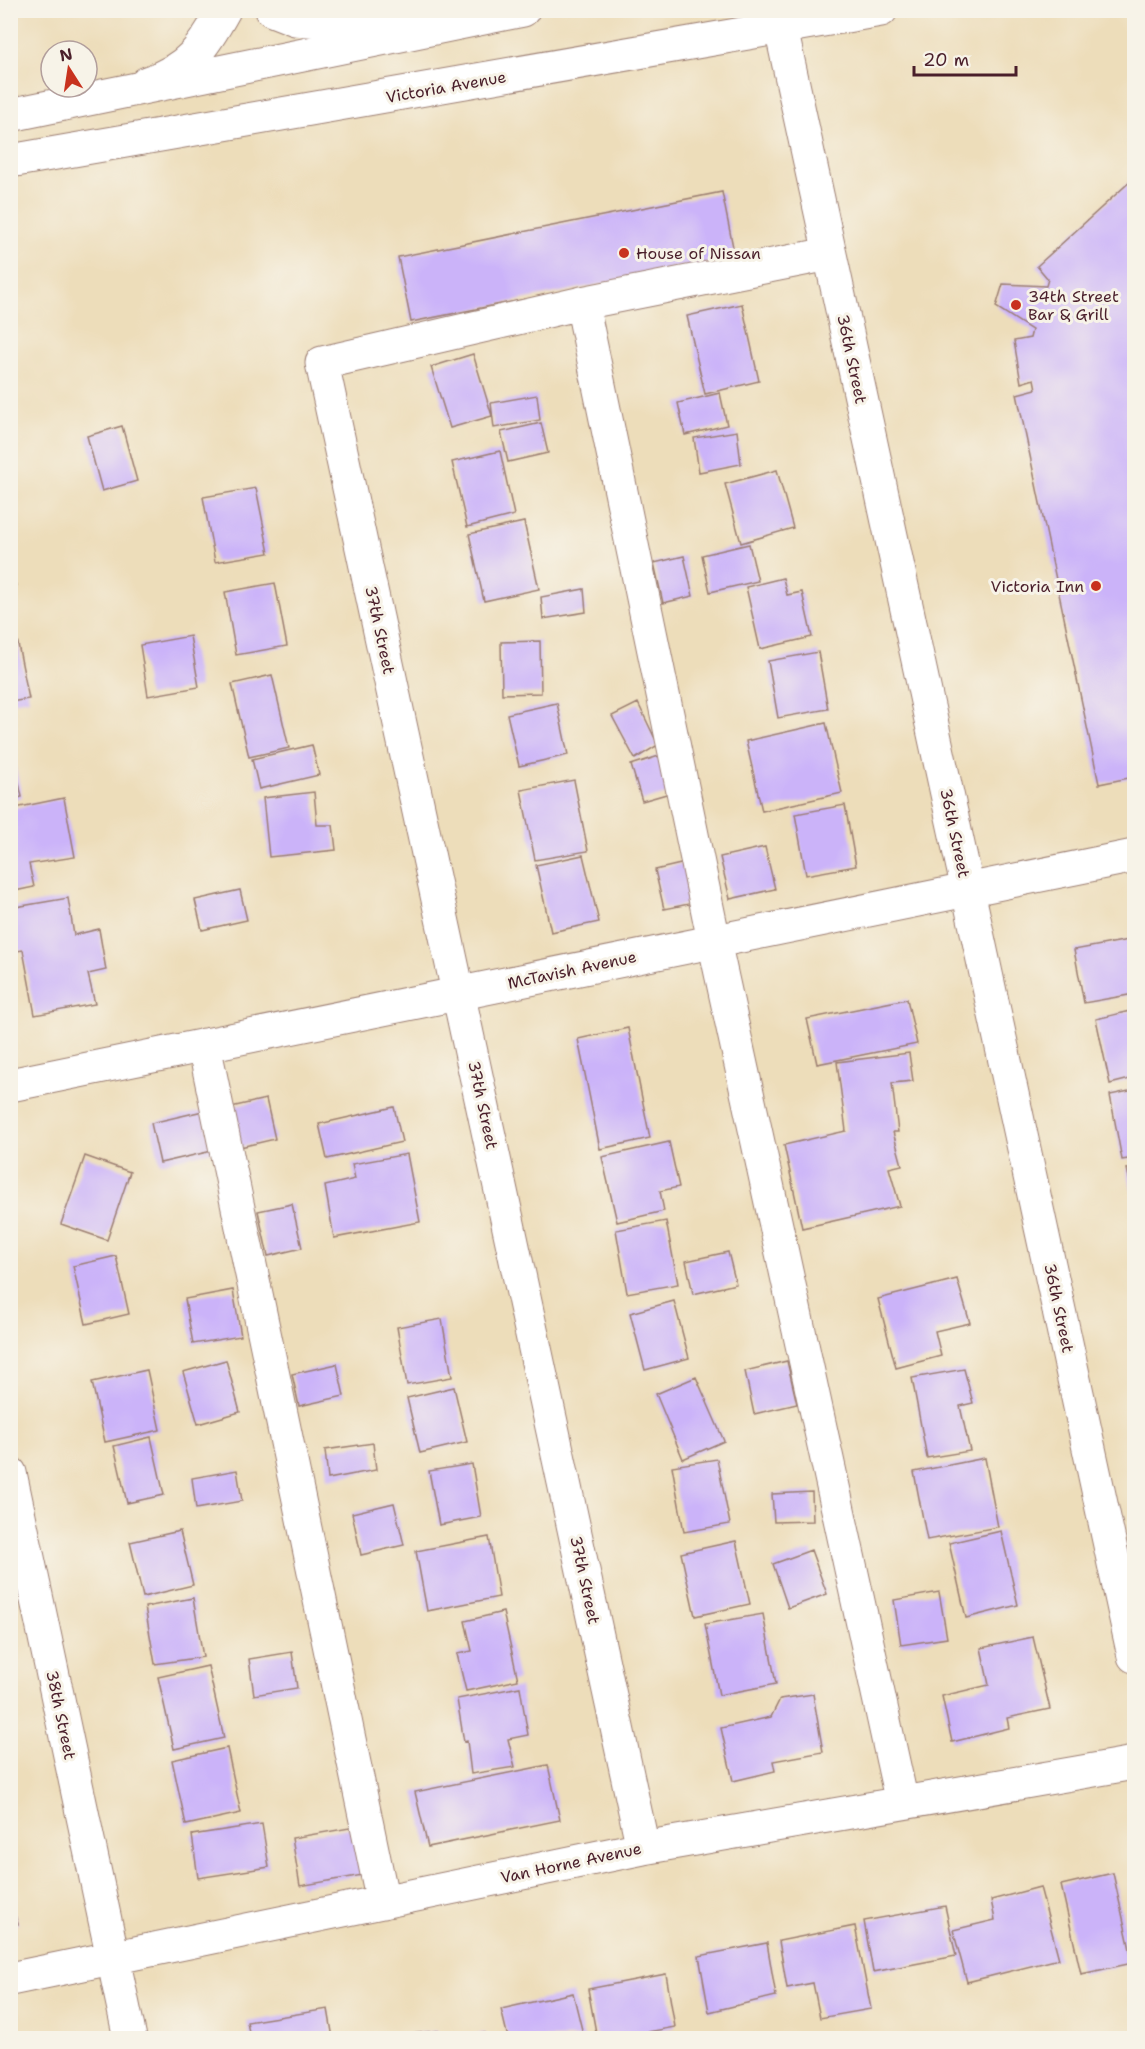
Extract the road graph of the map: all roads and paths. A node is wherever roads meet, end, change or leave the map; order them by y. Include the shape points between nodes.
1 (224, 10) edge
2 (272, 10) edge
3 (881, 10) edge
4 (522, 11) edge
5 (779, 20) edge
6 (111, 95) junction
7 (10, 115) edge
8 (10, 161) edge
9 (829, 254) junction
10 (582, 303) junction
11 (1134, 856) edge
12 (968, 890) junction
13 (714, 941) junction
14 (458, 993) junction
15 (204, 1045) junction
16 (10, 1084) edge
17 (10, 1473) edge
18 (1134, 1656) edge
19 (1134, 1762) edge
20 (902, 1803) junction
21 (643, 1848) junction
22 (383, 1902) junction
23 (112, 1958) junction
24 (10, 1979) edge
25 (130, 2038) edge

1 - 6 street via 198,53 171,73
2 - 4 street via 295,19 347,23
3 - 5 street, Victoria Avenue
4 - 6 street
5 - 8 street, Victoria Avenue
5 - 9 street, 36th Street
6 - 7 street
9 - 10 street
9 - 12 street, 36th Street
10 - 13 street
10 - 14 street, 37th Street via 322,363
11 - 12 street, McTavish Avenue
12 - 13 street, McTavish Avenue
12 - 18 street, 36th Street
13 - 14 street, McTavish Avenue
13 - 20 street
14 - 15 street, McTavish Avenue
14 - 21 street, 37th Street
15 - 16 street, McTavish Avenue
15 - 22 street
17 - 23 street, 38th Street
19 - 20 street, Van Horne Avenue
20 - 21 street, Van Horne Avenue
21 - 22 street, Van Horne Avenue
22 - 23 street, Van Horne Avenue
23 - 24 street, Van Horne Avenue
23 - 25 street, 38th Street

